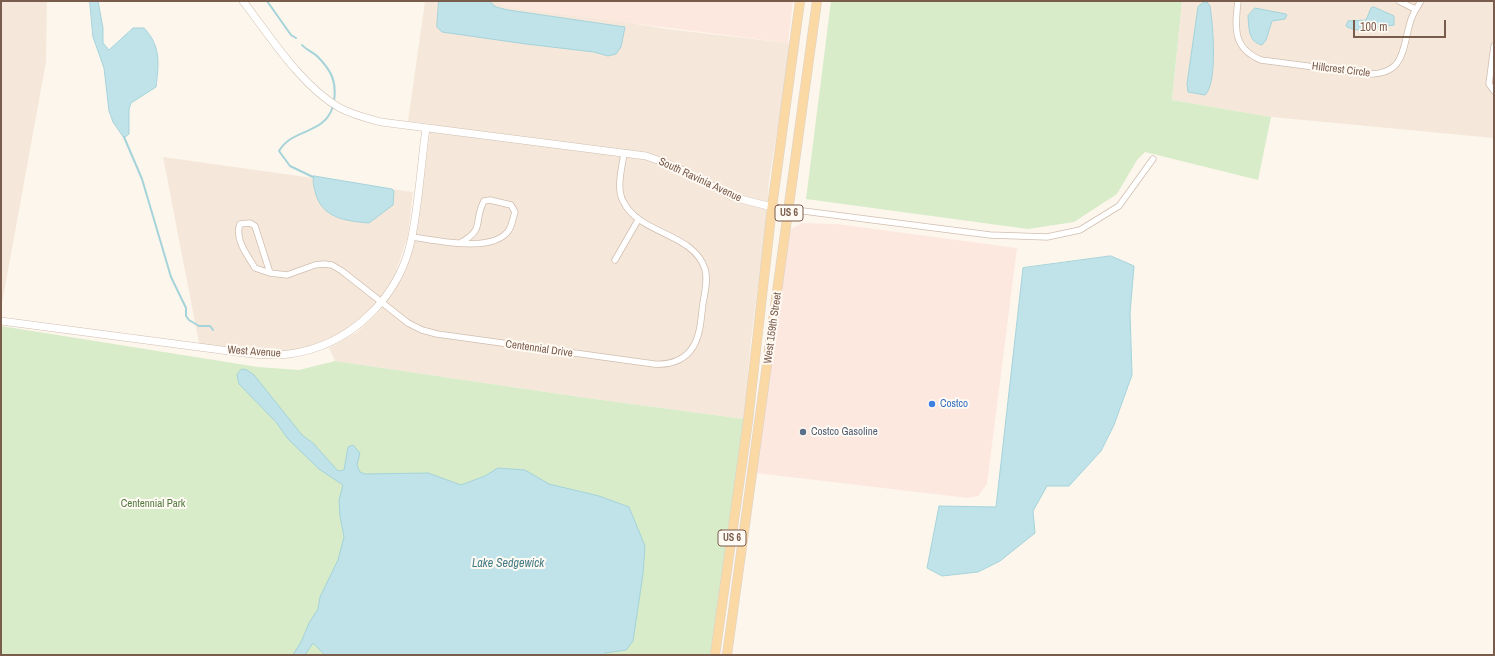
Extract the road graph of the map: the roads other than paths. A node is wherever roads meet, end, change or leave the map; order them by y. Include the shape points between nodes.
1 (243, 1) edge
2 (800, 1) edge
3 (817, 1) edge
4 (1238, 1) edge
5 (1399, 1) edge
6 (1421, 1) edge
7 (1415, 9) junction
8 (1494, 46) edge
9 (1494, 91) edge
10 (426, 128) junction
11 (624, 154) junction
12 (1153, 159) dead end
13 (772, 207) junction
14 (789, 209) junction
15 (638, 220) junction
16 (412, 237) junction
17 (460, 243) junction
18 (615, 260) dead end
19 (270, 273) junction
20 (382, 303) junction
21 (1, 321) edge
22 (716, 655) edge
23 (727, 655) edge

1 - 10 street, South Ravinia Avenue via 292,64 317,91 334,103 357,116
2 - 13 main road, West 159th Street / US 6
3 - 14 main road, West 159th Street / US 6
4 - 7 street, Hillcrest Circle via 1236,28 1248,53 1261,60 1368,74 1384,72 1396,65 1401,58
5 - 7 street
6 - 7 street, Hillcrest Circle
8 - 9 street via 1489,84
10 - 11 street, South Ravinia Avenue
10 - 16 street, West Avenue
11 - 13 street, South Ravinia Avenue via 646,156 674,166 733,197
11 - 15 street via 620,191 622,201
12 - 14 street, South Ravinia Avenue via 1119,206 1080,230 1047,237 990,235
13 - 14 street, South Ravinia Avenue
13 - 22 main road, West 159th Street / US 6 via 748,421
14 - 23 main road, West 159th Street / US 6
15 - 18 street
15 - 20 street, Centennial Drive via 693,251 705,270 706,281 696,341 690,352 681,359 664,365 437,334 408,323
16 - 17 street
16 - 20 street, West Avenue via 399,275
17 - 17 street via 485,243 504,235 512,222 512,205 484,201 476,232
19 - 19 street via 255,226 250,223 240,224 240,241 255,268
19 - 20 street, Centennial Drive via 287,275 315,265 332,265
20 - 21 street, West Avenue via 348,333 313,349 288,354 252,354

